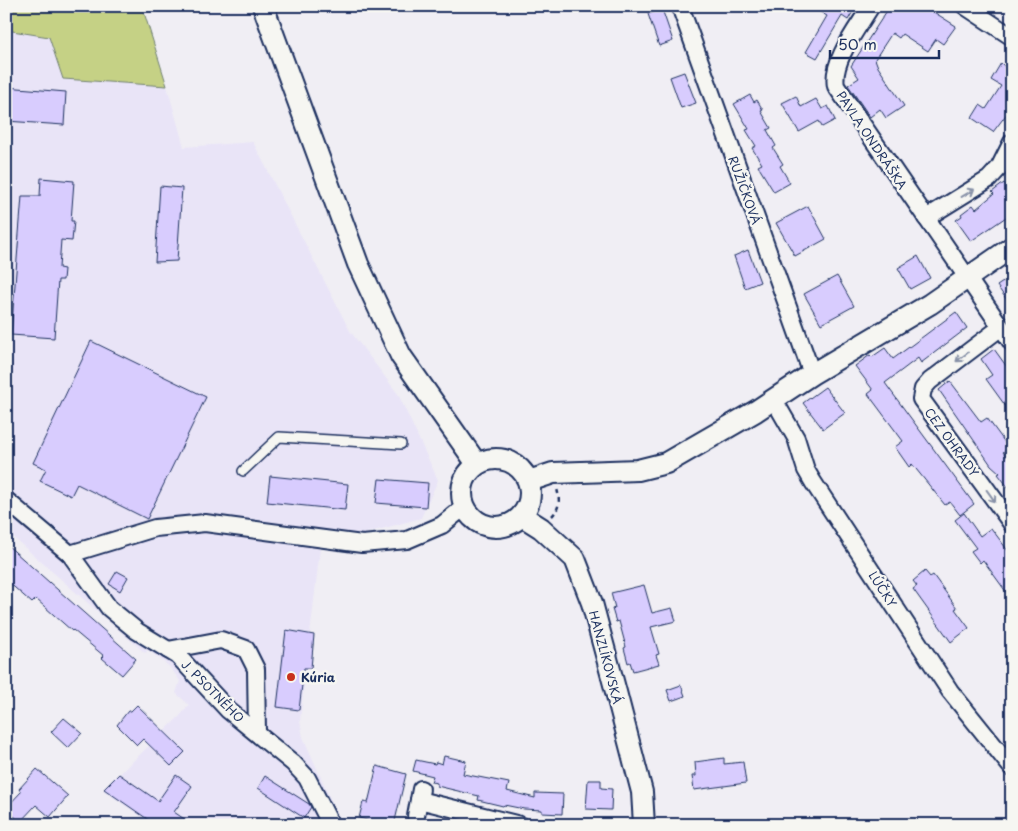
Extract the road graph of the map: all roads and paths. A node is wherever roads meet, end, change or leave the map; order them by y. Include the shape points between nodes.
1 (263, 6) edge
2 (680, 6) edge
3 (871, 6) edge
4 (965, 6) edge
5 (1012, 37) edge
6 (1012, 142) edge
7 (926, 218) junction
8 (1012, 247) edge
9 (967, 279) junction
10 (1000, 328) junction
11 (1012, 343) edge
12 (812, 374) junction
13 (774, 400) junction
14 (400, 444) dead end
15 (477, 464) junction
16 (243, 471) dead end
17 (553, 473) junction
18 (529, 481) junction
19 (6, 500) edge
20 (464, 507) junction
21 (522, 516) junction
22 (1012, 524) edge
23 (541, 528) junction
24 (70, 554) junction
25 (168, 650) junction
26 (257, 733) junction
27 (1012, 768) edge
28 (419, 801) dead end
29 (331, 825) edge
30 (520, 825) edge
31 (644, 825) edge

1 - 15 street via 358,264 401,356
2 - 12 street, RUŽIČKOVÁ
3 - 7 street, PAVLA ONDRÁŠKA via 836,67 836,86
4 - 5 street
7 -> 6 street via 989,179 999,168
7 - 9 street, PAVLA ONDRÁŠKA
8 - 9 street
9 - 10 street
9 - 12 street
10 - 11 street
10 -> 22 street, CEZ OHRADY via 930,381 922,389 921,399
12 - 13 street
13 - 17 street via 666,463 638,470
13 - 27 street, LÚČKY via 796,438 813,482 950,691
14 - 16 lane via 278,437
15 - 18 street via 497,458 507,460 524,472
15 - 20 street via 470,470 462,488
17 - 18 street
17 - 23 path via 560,502 557,512
18 - 21 street via 531,496
19 - 24 street, J. PSOTNÉHO
20 - 21 street via 477,522 496,528 515,522
20 - 24 street via 442,525 407,540 362,544 205,524 155,528
21 - 23 street, HANZLÍKOVSKÁ
23 - 31 street, HANZLÍKOVSKÁ via 575,559 592,603 642,792
24 - 25 street, J. PSOTNÉHO via 109,608
25 - 26 street, J. PSOTNÉHO via 178,656 228,710
25 - 26 street, J. PSOTNÉHO via 221,640 246,649 256,669
26 - 29 street, J. PSOTNÉHO via 306,778
28 - 30 street

